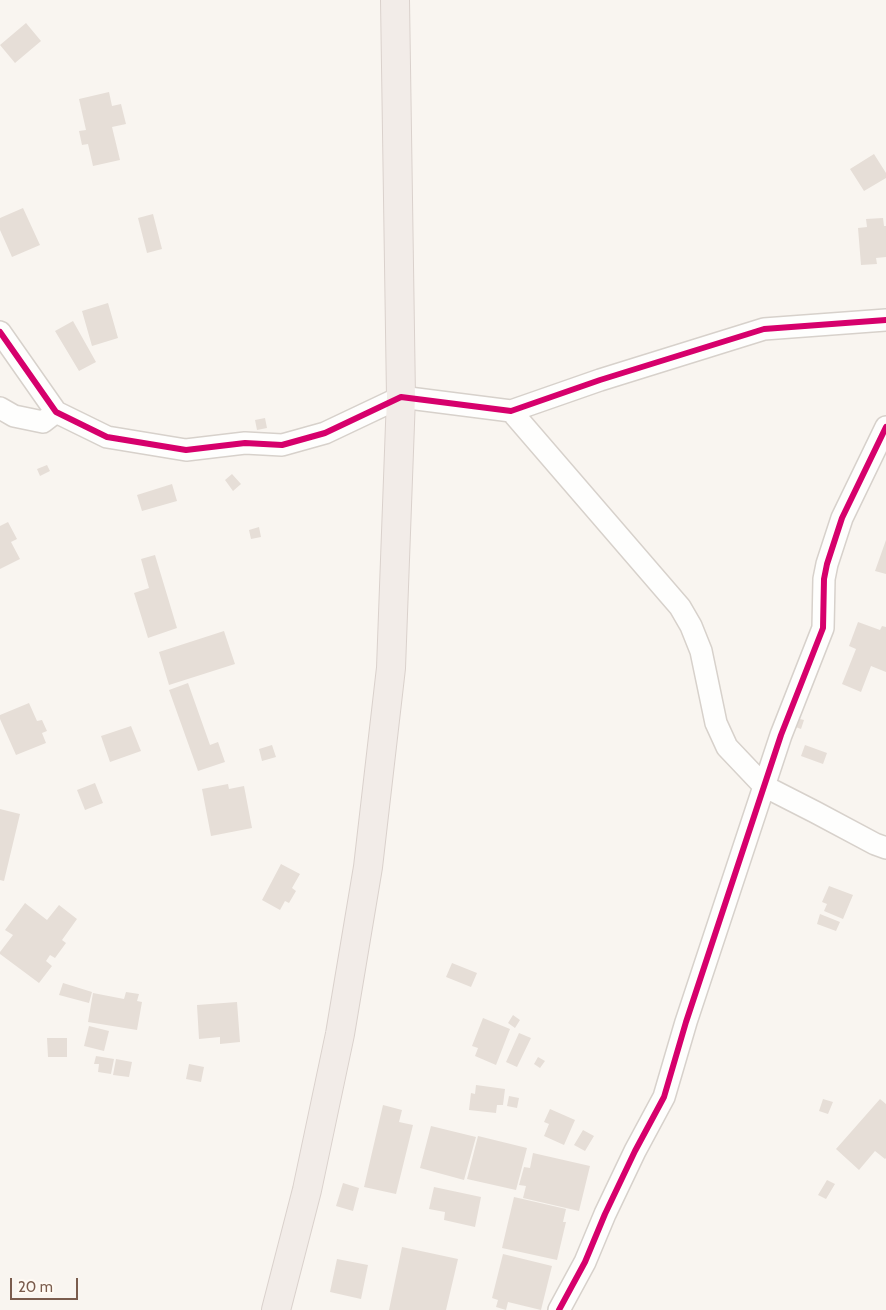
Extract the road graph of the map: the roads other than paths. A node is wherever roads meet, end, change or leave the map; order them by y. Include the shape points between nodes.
1 (395, 0) edge
2 (886, 320) edge
3 (0, 332) edge
4 (401, 398) junction
5 (0, 408) edge
6 (511, 410) junction
7 (56, 412) junction
8 (886, 427) edge
9 (764, 786) junction
10 (886, 848) edge
11 (276, 1310) edge
12 (559, 1310) edge

1 - 4 highway
2 - 6 street via 764,329
3 - 7 street
4 - 6 street
4 - 7 street via 325,433 282,445 245,443 186,450 107,437
4 - 11 highway via 391,668 368,866 340,1034 307,1190
5 - 7 street via 14,416 43,422
6 - 9 street via 680,607 701,651 716,723 726,747
8 - 9 street via 842,518 824,579 822,628
9 - 10 street
9 - 12 street via 664,1097

